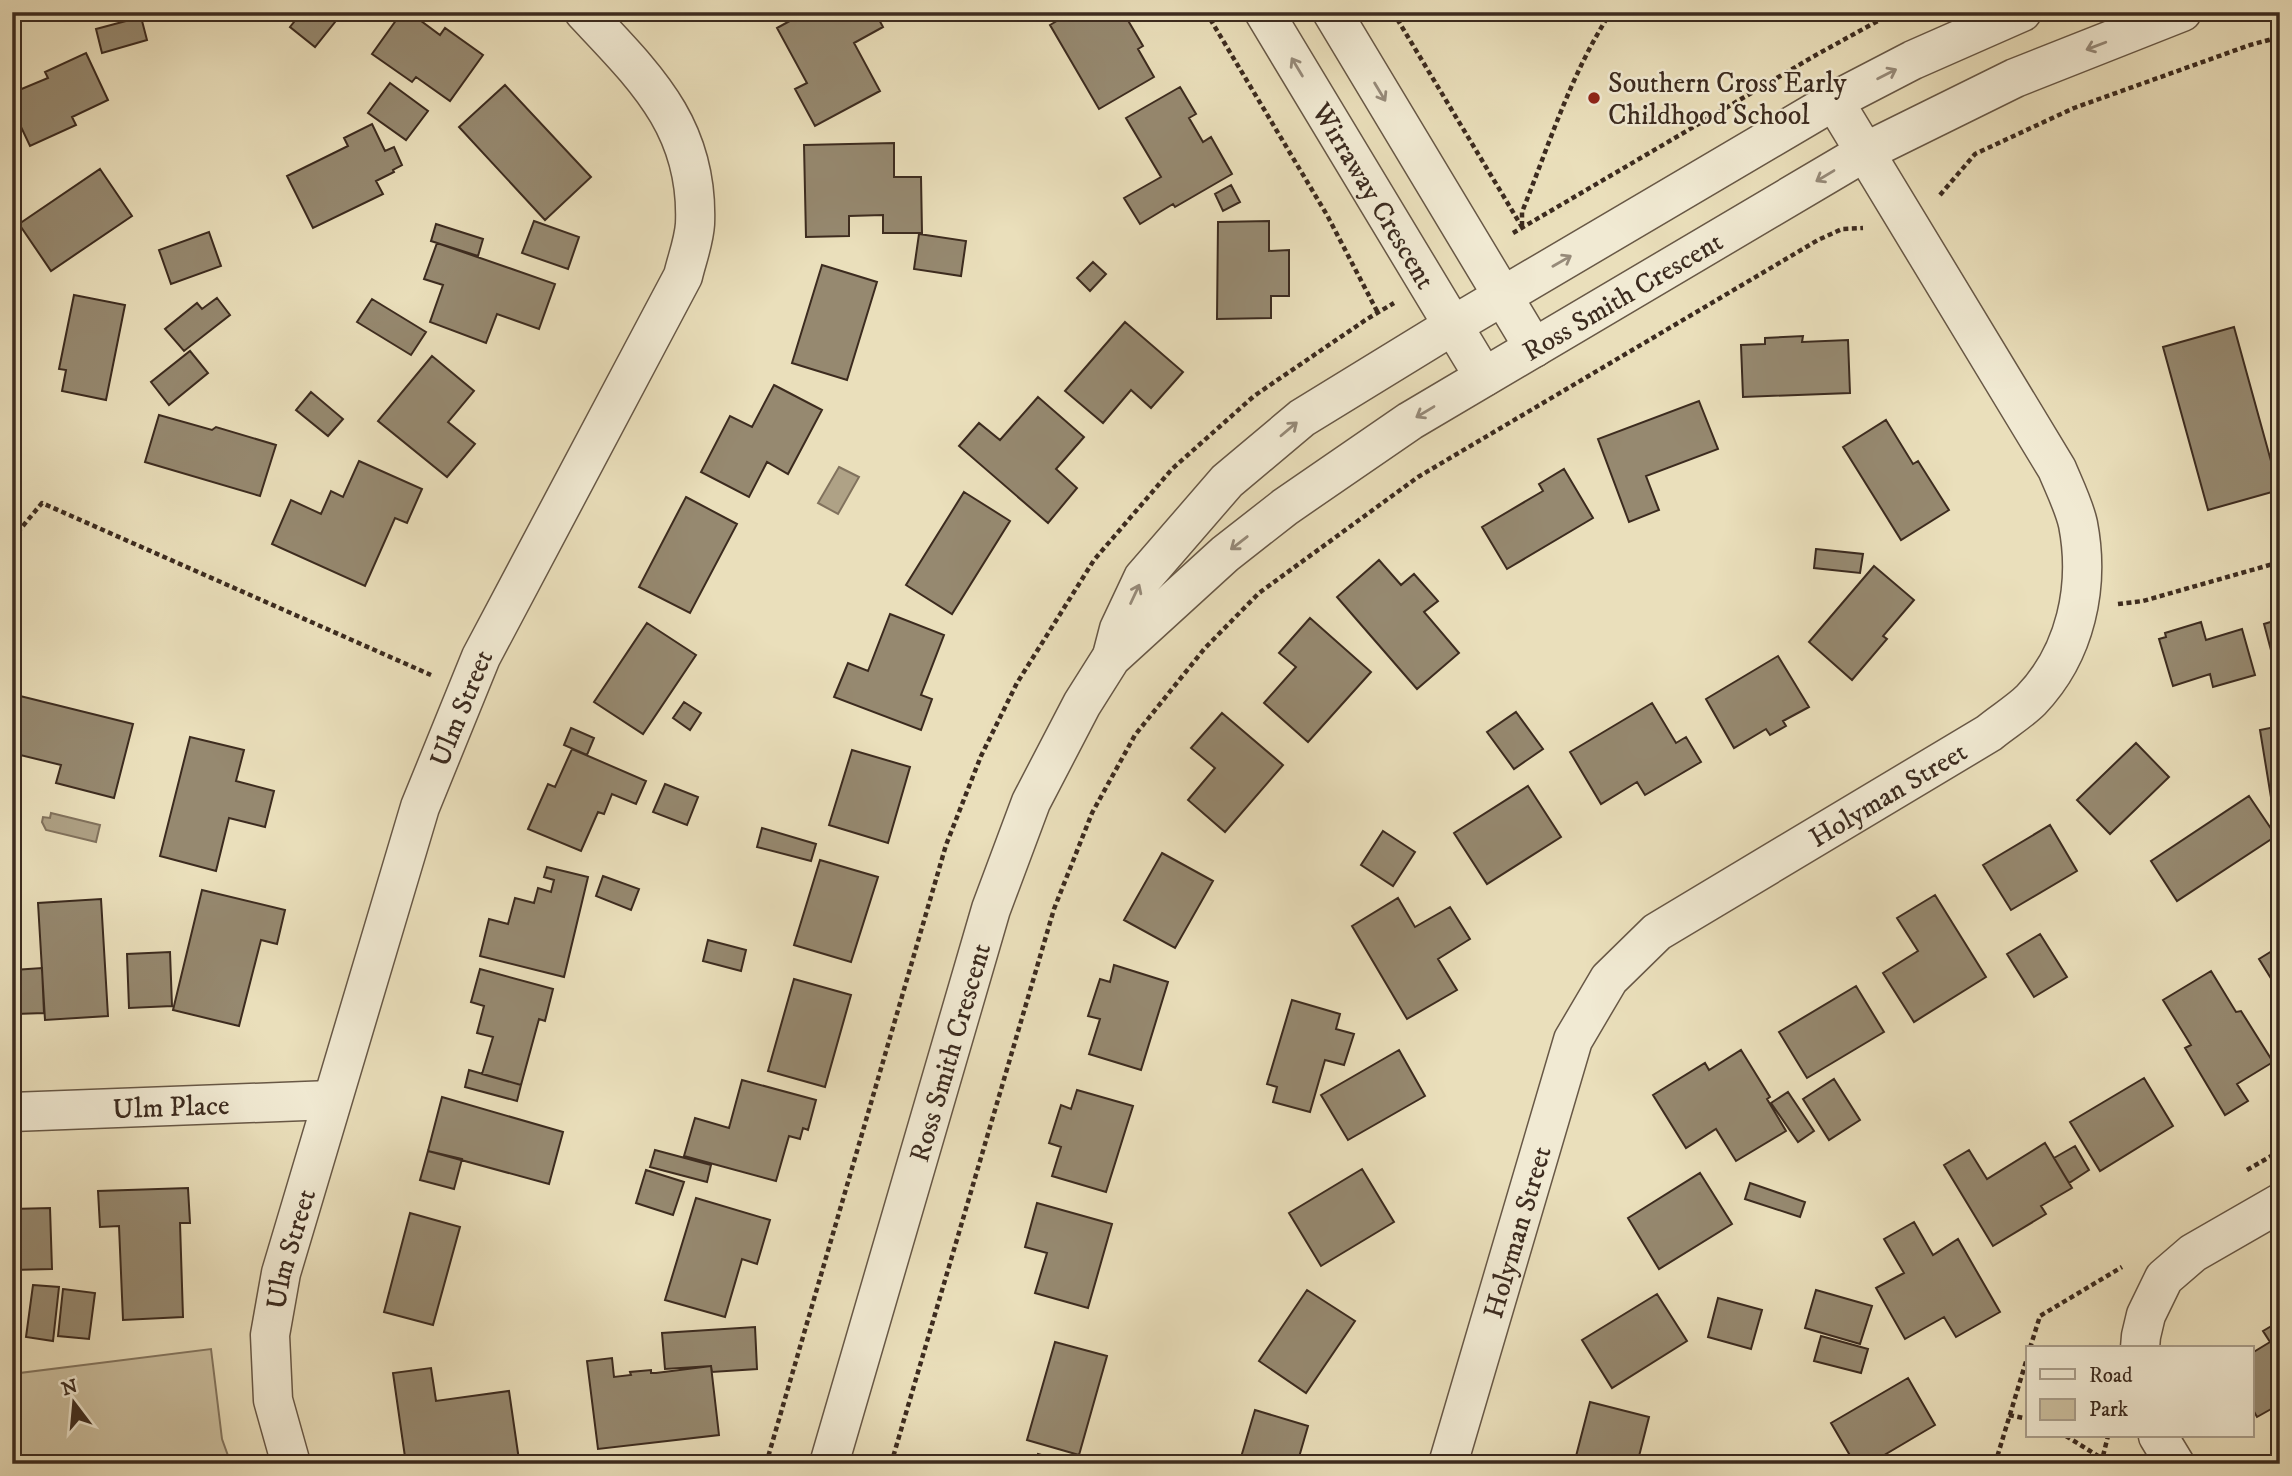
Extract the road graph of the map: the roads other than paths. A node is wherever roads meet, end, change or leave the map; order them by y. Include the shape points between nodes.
1 (584, 12) edge
2 (1264, 12) edge
3 (1332, 12) edge
4 (2022, 12) edge
5 (2182, 12) edge
6 (1834, 101) junction
7 (1865, 152) junction
8 (1503, 296) junction
9 (1452, 326) junction
10 (1534, 348) junction
11 (1484, 377) junction
12 (1111, 658) junction
13 (331, 1100) junction
14 (12, 1112) edge
15 (2280, 1203) edge
16 (2140, 1346) edge
17 (2159, 1438) edge
18 (291, 1464) edge
19 (829, 1464) edge
20 (1448, 1464) edge
21 (2175, 1464) edge

1 - 13 street, Ulm Street via 643,75 673,118 691,170 695,225 683,276 481,657 420,807
9 -> 2 street, Wirraway Crescent
3 -> 8 street, Wirraway Crescent
6 -> 4 street, Ross Smith Crescent
5 -> 7 street, Ross Smith Crescent via 2015,78
6 - 7 street, Holyman Street
8 -> 6 street, Ross Smith Crescent
7 -> 10 street, Ross Smith Crescent
7 - 20 street, Holyman Street via 2057,469 2078,523 2083,580 2073,634 2048,679 1989,733 1657,932 1609,979 1573,1040
8 - 9 street, Ross Smith Crescent
8 - 10 street, Wirraway Crescent
9 - 11 street, Wirraway Crescent
12 -> 9 street, Ross Smith Crescent via 1143,578 1227,481 1302,418
10 - 11 street, Ross Smith Crescent
11 -> 12 street, Ross Smith Crescent via 1284,507
12 - 19 street, Ross Smith Crescent via 1031,802 991,909
13 - 14 street, Ulm Place
13 - 18 street, Ulm Street via 281,1273 270,1335 273,1400
15 - 16 street via 2193,1253 2164,1278 2146,1315
17 - 21 street

